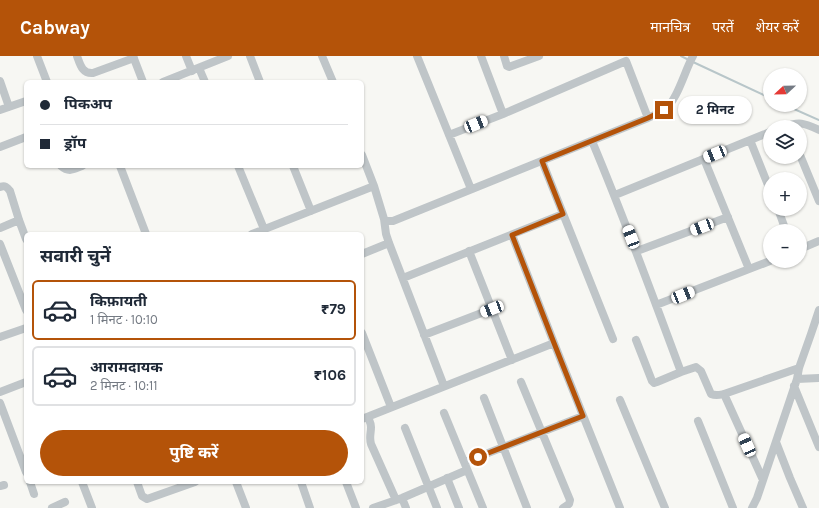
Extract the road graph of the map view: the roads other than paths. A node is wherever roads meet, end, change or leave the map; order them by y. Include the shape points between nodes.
1 (36, 56) edge
2 (77, 56) edge
3 (186, 56) edge
4 (228, 56) edge
5 (250, 56) edge
6 (322, 56) edge
7 (417, 56) edge
8 (481, 56) edge
9 (504, 56) edge
10 (539, 56) edge
11 (134, 57) edge
12 (626, 59) edge
13 (691, 59) edge
14 (195, 69) junction
15 (46, 80) edge
16 (143, 80) edge
17 (168, 80) edge
18 (203, 80) edge
19 (259, 80) edge
20 (332, 80) edge
21 (0, 81) edge
22 (24, 102) edge
23 (9, 107) junction
24 (0, 110) edge
25 (503, 114) junction
26 (648, 118) junction
27 (807, 125) edge
28 (819, 130) edge
29 (449, 135) junction
30 (763, 135) edge
31 (24, 138) edge
32 (750, 140) junction
33 (592, 141) junction
34 (0, 147) edge
35 (704, 159) junction
36 (364, 160) edge
37 (542, 161) junction
38 (804, 164) edge
39 (64, 168) edge
40 (76, 168) edge
41 (121, 168) edge
42 (239, 168) edge
43 (294, 168) edge
44 (763, 172) edge
45 (374, 186) junction
46 (0, 187) edge
47 (471, 189) junction
48 (615, 195) junction
49 (819, 201) edge
50 (311, 211) junction
51 (563, 214) junction
52 (728, 217) junction
53 (384, 219) junction
54 (19, 220) junction
55 (0, 228) edge
56 (264, 229) junction
57 (145, 232) edge
58 (257, 232) edge
59 (24, 234) edge
60 (512, 235) junction
61 (819, 241) edge
62 (389, 243) junction
63 (0, 244) edge
64 (807, 246) edge
65 (469, 252) junction
66 (637, 252) junction
67 (364, 253) edge
68 (763, 264) edge
69 (749, 269) junction
70 (402, 278) junction
71 (24, 305) edge
72 (656, 305) junction
73 (492, 309) junction
74 (819, 310) edge
75 (24, 329) edge
76 (424, 335) junction
77 (0, 337) edge
78 (364, 338) edge
79 (613, 339) dead end
80 (636, 340) dead end
81 (554, 343) junction
82 (512, 360) junction
83 (799, 368) junction
84 (681, 372) junction
85 (819, 378) edge
86 (522, 382) dead end
87 (24, 383) edge
88 (795, 383) junction
89 (444, 386) junction
90 (0, 392) edge
91 (724, 394) junction
92 (484, 398) dead end
93 (620, 400) dead end
94 (0, 403) edge
95 (391, 407) junction
96 (444, 413) dead end
97 (583, 416) junction
98 (365, 418) edge
99 (698, 421) dead end
100 (405, 428) dead end
101 (542, 432) junction
102 (776, 442) junction
103 (503, 447) junction
104 (819, 447) edge
105 (466, 466) junction
106 (24, 467) edge
107 (447, 478) junction
108 (763, 480) junction
109 (31, 484) edge
110 (83, 484) edge
111 (138, 484) edge
112 (190, 484) edge
113 (237, 484) edge
114 (302, 484) edge
115 (347, 484) edge
116 (429, 486) junction
117 (34, 494) dead end
118 (399, 499) junction
119 (65, 502) dead end
120 (52, 508) edge
121 (92, 508) edge
122 (246, 508) edge
123 (310, 508) edge
124 (356, 508) edge
125 (374, 508) edge
126 (406, 508) edge
127 (437, 508) edge
128 (459, 508) edge
129 (483, 508) edge
130 (527, 508) edge
131 (563, 508) edge
132 (620, 508) edge
133 (665, 508) edge
134 (733, 508) edge
135 (752, 508) edge
136 (803, 508) edge

1 - 15 street
2 - 11 street via 84,71 88,73
3 - 14 street
4 - 14 street
5 - 19 street
6 - 20 street
7 - 29 street
8 - 25 street
9 - 10 street via 509,67
11 - 16 street
12 - 25 street
12 - 26 street
13 - 26 street via 673,101 664,110
14 - 17 street
14 - 18 street
21 - 23 street
22 - 23 street
23 - 24 street
25 - 29 street
26 - 33 street
27 - 28 street
29 - 47 street
30 - 32 street
31 - 34 street
32 - 35 street
32 - 44 street
33 - 37 street
33 - 48 street
35 - 48 street
35 - 52 street
36 - 45 street
37 - 47 street
37 - 51 street
38 - 49 street
39 - 40 street
41 - 57 street
42 - 56 street
43 - 50 street
45 - 50 street
45 - 53 street
46 - 54 street via 7,187 10,191
47 - 53 street via 393,221 388,222
48 - 66 street
50 - 56 street
51 - 60 street
51 - 79 street
52 - 66 street
52 - 69 street
53 - 62 street
54 - 55 street
54 - 59 street
56 - 58 street
60 - 65 street
60 - 81 street
61 - 64 street
62 - 67 street
62 - 70 street
63 - 71 street
65 - 70 street
65 - 73 street
66 - 72 street
68 - 69 street
69 - 72 street
70 - 76 street
72 - 84 street
73 - 76 street
73 - 82 street
74 - 83 street
75 - 77 street
76 - 89 street
78 - 95 street
80 - 84 street via 652,382
81 - 82 street
81 - 97 street
82 - 89 street
83 - 88 street
83 - 91 street
84 - 91 street via 693,367 698,368 711,394
85 - 88 street
86 - 101 street
87 - 90 street
88 - 102 street
88 - 104 street
89 - 95 street
91 - 108 street
92 - 103 street
93 - 133 street
94 - 106 street
95 - 98 street
96 - 105 street
97 - 101 street
97 - 132 street
98 - 118 street via 370,422 371,444
99 - 134 street
100 - 116 street
101 - 103 street
101 - 131 street via 570,500
102 - 108 street
102 - 136 street
103 - 105 street
103 - 130 street
105 - 107 street
105 - 129 street
107 - 116 street
107 - 128 street
108 - 135 street
109 - 117 street
110 - 121 street
111 - 112 street via 142,496 147,500
113 - 122 street
114 - 123 street
115 - 124 street
116 - 118 street
116 - 127 street
118 - 125 street
118 - 126 street
119 - 120 street

